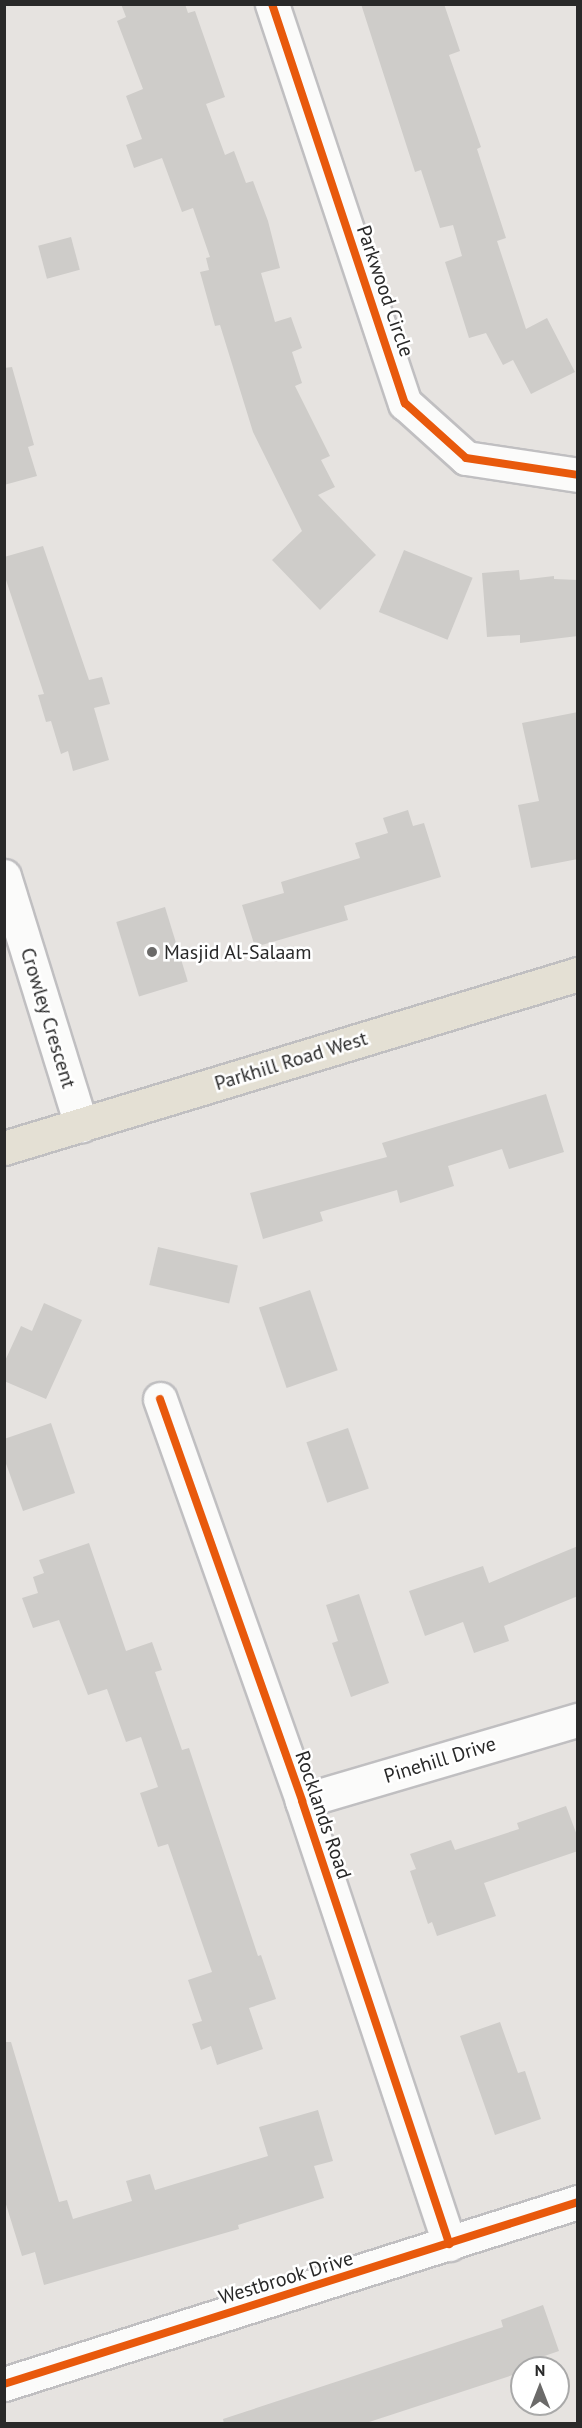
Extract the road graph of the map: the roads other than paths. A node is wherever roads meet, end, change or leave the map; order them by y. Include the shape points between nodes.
1 (272, 4) edge
2 (578, 475) edge
3 (4, 876) edge
4 (578, 974) edge
5 (81, 1125) junction
6 (4, 1148) edge
7 (160, 1399) dead end
8 (578, 1719) edge
9 (302, 1801) junction
10 (578, 2202) edge
11 (449, 2244) junction
12 (4, 2384) edge

1 - 2 street, Parkwood Circle via 405,403 466,458
3 - 5 street, Crowley Crescent
4 - 5 main road, Parkhill Road West
5 - 6 main road, Parkhill Road West
7 - 9 street, Rocklands Road
8 - 9 street, Pinehill Drive
9 - 11 street, Rocklands Road
10 - 11 street, Westbrook Drive
11 - 12 street, Westbrook Drive

